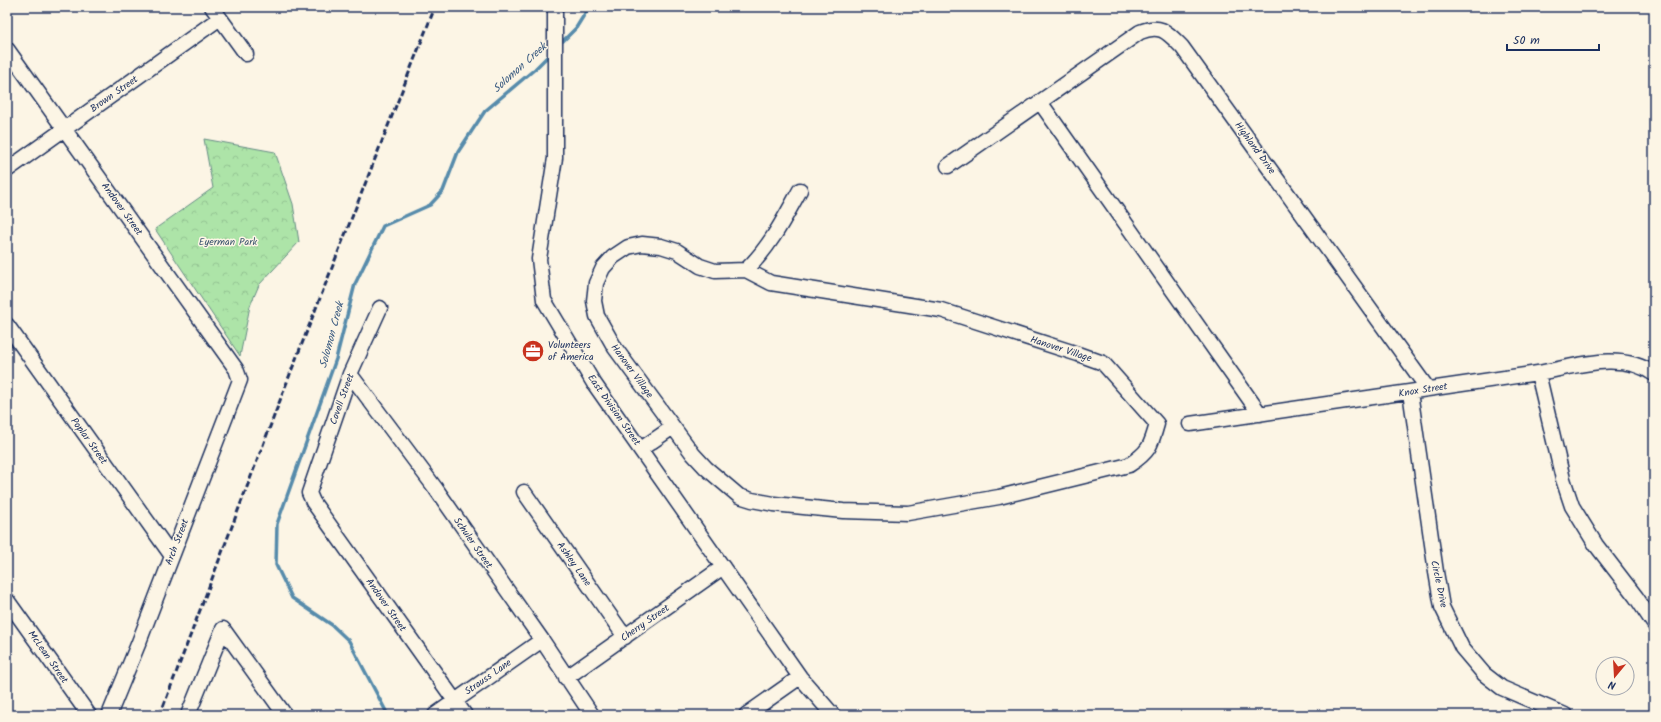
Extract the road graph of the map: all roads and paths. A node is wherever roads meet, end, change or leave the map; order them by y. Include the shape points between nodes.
1 (555, 7) edge
2 (216, 13) edge
3 (7, 49) edge
4 (246, 54) dead end
5 (1040, 102) junction
6 (64, 129) junction
7 (948, 166) dead end
8 (7, 170) edge
9 (800, 190) dead end
10 (746, 270) junction
11 (380, 308) dead end
12 (7, 325) edge
13 (236, 369) joint
14 (1538, 373) junction
15 (350, 374) junction
16 (1654, 374) edge
17 (1428, 389) junction
18 (1410, 392) junction
19 (1260, 414) junction
20 (1190, 424) dead end
21 (673, 427) junction
22 (641, 449) junction
23 (524, 492) dead end
24 (309, 493) joint
25 (172, 556) junction
26 (723, 567) junction
27 (7, 600) edge
28 (1654, 624) edge
29 (625, 637) junction
30 (542, 640) junction
31 (800, 677) junction
32 (566, 678) junction
33 (454, 701) junction
34 (89, 715) edge
35 (109, 715) edge
36 (188, 715) edge
37 (285, 715) edge
38 (435, 715) edge
39 (465, 715) edge
40 (592, 715) edge
41 (746, 715) edge
42 (834, 715) edge
43 (1565, 715) edge

1 - 22 street, East Division Street via 555,158 539,259 544,300 593,382
2 - 4 street
2 - 6 street, Brown Street
3 - 6 street, Andover Street
5 - 7 street, Highland Drive
5 - 17 street, Highland Drive via 1140,32 1151,27 1170,35 1182,47
5 - 19 street
6 - 8 street, Brown Street
6 - 13 street, Andover Street
9 - 10 street via 769,245
10 - 21 street, Hanover Village via 715,271 700,266 677,251 642,244 628,247 613,257 603,268 596,283 594,301 597,316 615,348
10 - 21 street, Hanover Village via 771,283 941,310 1103,363 1157,424 1151,445 1141,457 1129,465 999,497 908,513 843,511 739,496 706,468
11 - 15 street, Covell Street
12 - 25 street, Poplar Street
13 - 25 street, Arch Street via 240,380
14 - 16 street, Knox Street via 1592,363 1614,362 1633,364
14 - 17 street, Knox Street
14 - 28 street via 1563,479 1572,506 1596,545
15 - 24 street, Covell Street
15 - 30 street, Schuler Street via 436,489
17 - 18 street, Knox Street
18 - 19 street, Knox Street
18 - 43 street, Circle Drive via 1442,607 1462,648 1484,674 1502,688
19 - 20 street, Knox Street
21 - 22 street
22 - 26 street, East Division Street
23 - 29 street, Ashley Lane
24 - 33 street, Andover Street
25 - 35 street, Arch Street
26 - 29 street, Cherry Street
26 - 31 street, East Division Street
27 - 34 street, McLean Street
29 - 32 street, Cherry Street
30 - 32 street, Schuler Street
30 - 33 street, Strauss Lane
31 - 41 street
31 - 42 street, East Division Street
32 - 40 street, Schuler Street
33 - 38 street, Strauss Lane
33 - 39 street, Andover Street
36 - 37 street via 223,629

